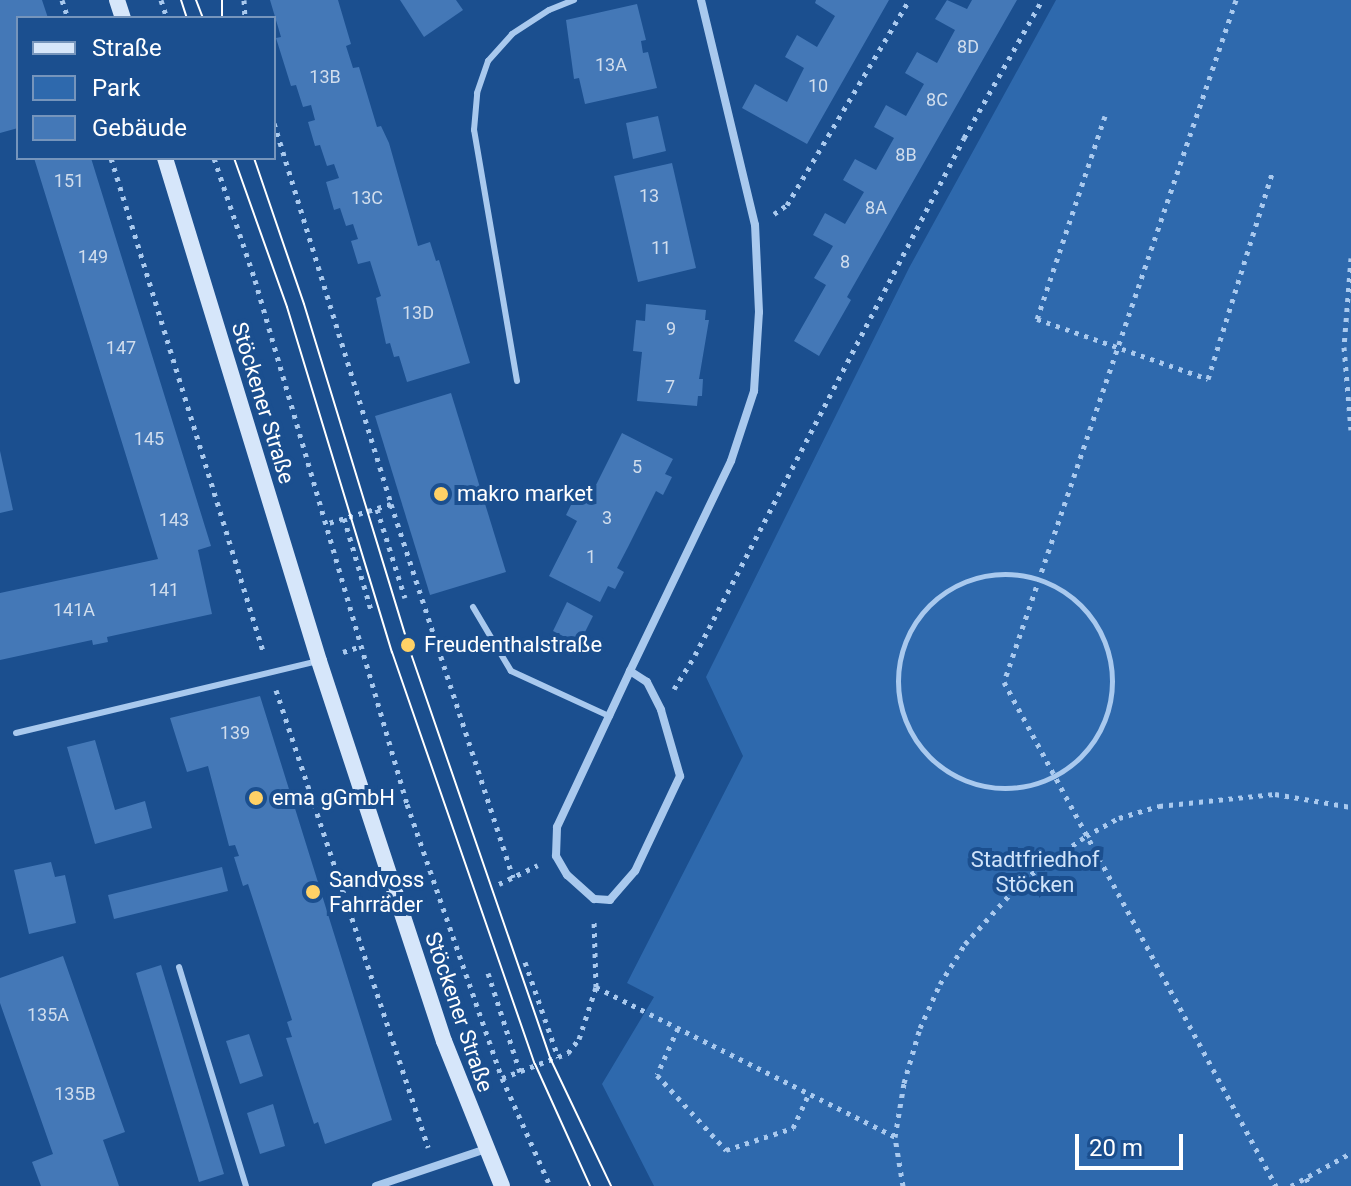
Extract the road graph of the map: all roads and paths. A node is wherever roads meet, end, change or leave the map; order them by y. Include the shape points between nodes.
1 (574, 0) edge
2 (701, 0) edge
3 (909, 0) edge
4 (1042, 0) edge
5 (1236, 0) edge
6 (1105, 116) dead end
7 (276, 130) edge
8 (166, 160) edge
9 (215, 160) edge
10 (1272, 173) dead end
11 (755, 225) junction
12 (1351, 258) edge
13 (1118, 348) junction
14 (517, 381) dead end
15 (1351, 430) edge
16 (391, 504) junction
17 (377, 509) junction
18 (344, 518) junction
19 (325, 524) junction
20 (1038, 580) junction
21 (405, 598) dead end
22 (473, 607) dead end
23 (371, 610) dead end
24 (319, 661) junction
25 (630, 671) junction
26 (661, 710) junction
27 (609, 716) junction
28 (16, 733) dead end
29 (1054, 777) junction
30 (1351, 807) edge
31 (1086, 836) junction
32 (556, 856) junction
33 (513, 878) junction
34 (499, 884) dead end
35 (594, 899) junction
36 (525, 962) dead end
37 (179, 967) dead end
38 (488, 973) dead end
39 (596, 987) junction
40 (678, 1028) junction
41 (558, 1057) junction
42 (520, 1072) junction
43 (502, 1078) junction
44 (809, 1093) junction
45 (895, 1137) junction
46 (486, 1149) junction
47 (1351, 1153) edge
48 (1306, 1178) junction
49 (547, 1185) edge
50 (246, 1186) edge
51 (376, 1186) edge
52 (502, 1186) edge
53 (903, 1186) edge
54 (1276, 1186) edge
55 (1291, 1186) edge
56 (1310, 1186) edge

1 - 14 lane via 512,34 488,61 477,93 474,130
2 - 11 street
3 - 11 path via 787,205
4 - 26 path
5 - 13 path
6 - 13 path via 1037,319
7 - 16 path
8 - 24 street, Stöckener Straße
9 - 19 path
10 - 13 path via 1208,379
11 - 25 street via 759,312 754,391 731,461
12 - 15 path via 1344,347
13 - 20 path
16 - 17 path
16 - 33 path
17 - 18 path
17 - 21 path
18 - 19 path
18 - 23 path
19 - 43 path via 407,804
20 - 29 path via 1004,682
20 - 29 path via 1088,612 1101,632 1113,679 1111,703 1091,746
20 - 29 path via 1002,574 978,577 936,599 907,637 897,684 909,731 951,773 984,787 1008,789
22 - 27 lane via 511,671
24 - 28 lane
24 - 46 street, Stöckener Straße via 444,1041
25 - 26 street via 647,682
25 - 27 street
26 - 35 street via 680,776 635,871 610,900
27 - 32 street via 557,827
29 - 31 path
30 - 31 path via 1275,794 1200,800 1119,818
31 - 45 path via 1023,880 965,944 920,1028
31 - 54 path
32 - 33 path
32 - 35 street via 567,875
33 - 34 path
35 - 39 path
36 - 41 path
37 - 50 lane
38 - 42 path
39 - 40 path
39 - 41 path via 579,1039
40 - 44 path
40 - 44 path via 657,1075 726,1150 793,1128
41 - 42 path
42 - 43 path
43 - 49 path
44 - 45 path
45 - 53 path
46 - 51 street
46 - 52 street, Stöckener Straße
47 - 48 path
48 - 55 path
48 - 56 path

